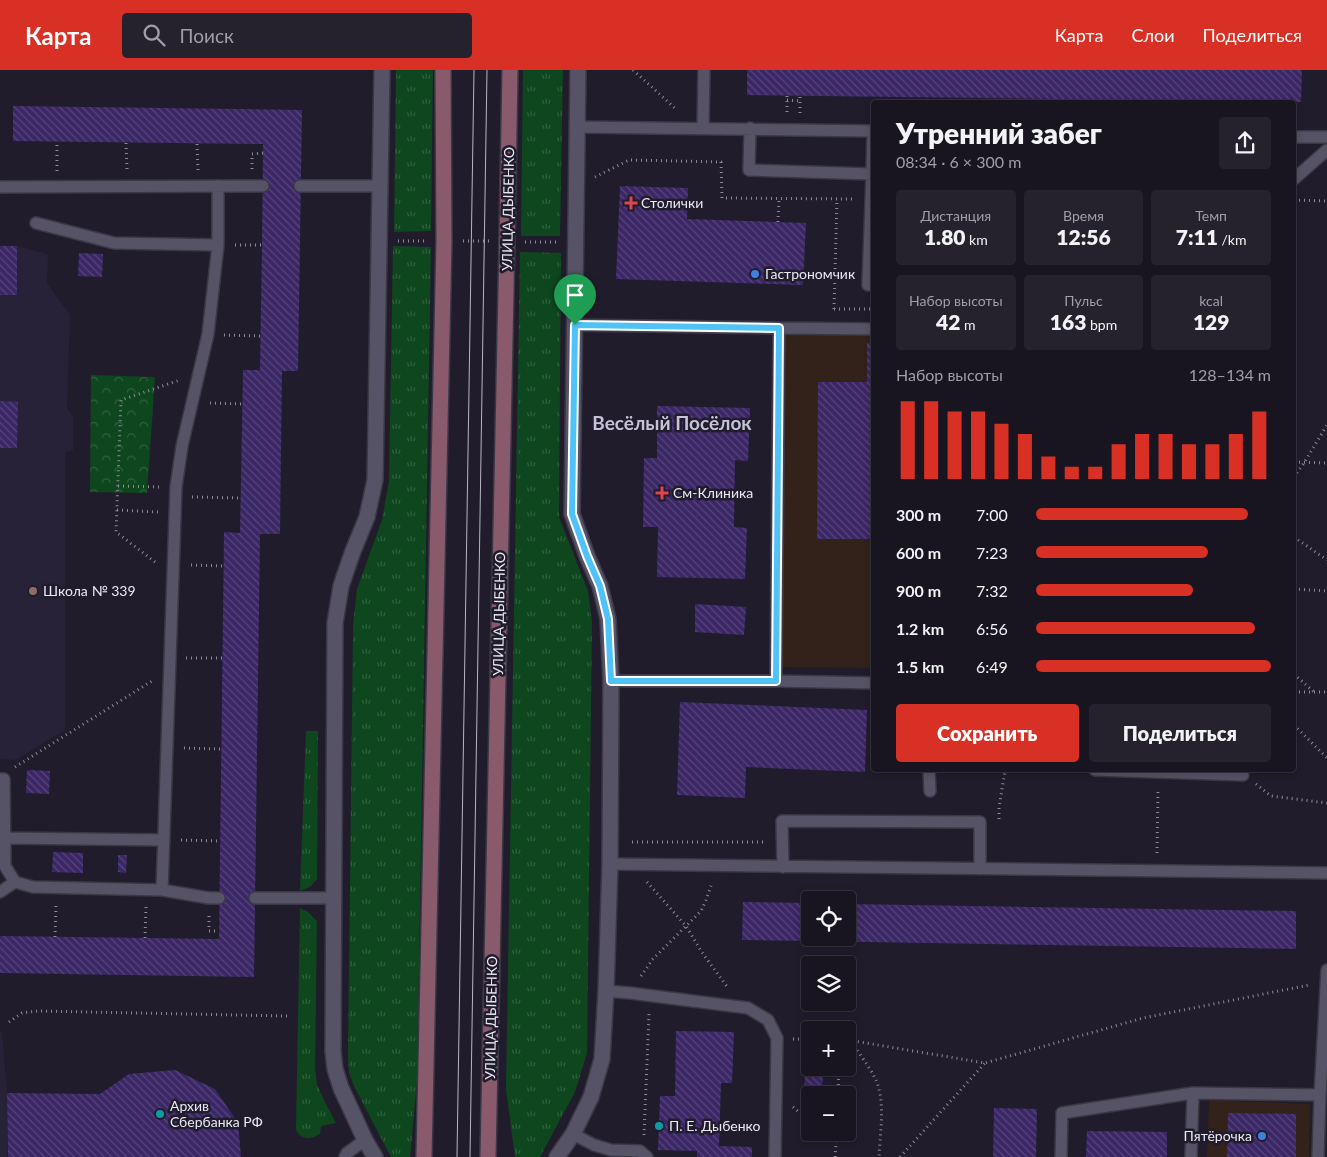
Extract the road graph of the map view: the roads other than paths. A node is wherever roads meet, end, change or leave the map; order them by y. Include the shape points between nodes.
1 (382, 70) edge
2 (444, 70) edge
3 (510, 70) edge
4 (578, 70) edge
5 (704, 70) edge
6 (578, 127) junction
7 (703, 128) junction
8 (750, 128) junction
9 (871, 130) edge
10 (1296, 137) edge
11 (1327, 137) edge
12 (1327, 150) edge
13 (871, 174) edge
14 (1296, 176) edge
15 (0, 186) edge
16 (218, 186) junction
17 (258, 186) road end
18 (300, 186) dead end
19 (380, 186) junction
20 (871, 200) edge
21 (36, 224) dead end
22 (218, 245) junction
23 (868, 285) dead end
24 (575, 325) junction
25 (779, 328) junction
26 (871, 329) edge
27 (611, 681) junction
28 (776, 681) junction
29 (871, 683) edge
30 (929, 772) edge
31 (1137, 772) edge
32 (1243, 775) road end
33 (2, 779) edge
34 (930, 791) dead end
35 (4, 838) junction
36 (164, 840) junction
37 (610, 864) junction
38 (783, 867) junction
39 (980, 869) junction
40 (1327, 873) edge
41 (15, 882) junction
42 (162, 890) junction
43 (0, 892) edge
44 (214, 898) road end
45 (255, 898) dead end
46 (334, 898) junction
47 (1327, 970) edge
48 (1326, 982) edge
49 (606, 992) junction
50 (1326, 1005) edge
51 (1193, 1094) junction
52 (1320, 1095) junction
53 (573, 1134) junction
54 (365, 1140) junction
55 (645, 1155) edge
56 (1321, 1156) edge
57 (345, 1157) edge
58 (375, 1157) edge
59 (424, 1157) edge
60 (488, 1157) edge
61 (557, 1157) edge
62 (776, 1157) edge
63 (1061, 1157) edge
64 (1191, 1157) edge

1 - 19 street
2 - 59 main road via 444,241
3 - 60 main road, УЛИЦА ДЫБЕНКО
4 - 6 street
5 - 7 lane
6 - 7 lane
6 - 24 street
7 - 8 lane
8 - 9 lane
8 - 13 lane via 749,170
10 - 11 lane
12 - 14 lane
15 - 16 lane
16 - 17 lane
16 - 22 lane
18 - 19 lane
19 - 46 street via 376,480 367,517 340,586 335,623
20 - 23 lane
21 - 22 lane via 114,243
22 - 36 lane via 208,334 182,446 175,492
24 - 25 lane
24 - 27 street via 572,514 600,586 608,619
25 - 26 lane
25 - 28 lane
27 - 28 lane
27 - 37 street
28 - 29 lane
30 - 34 lane
31 - 32 lane
33 - 35 lane
35 - 36 lane
35 - 41 lane via 4,866
36 - 42 lane
37 - 38 lane
37 - 49 street
38 - 39 lane
38 - 39 lane via 782,821 980,822
39 - 40 lane
41 - 42 lane via 33,887
41 - 43 lane
42 - 44 lane
45 - 46 lane
46 - 54 street via 335,1069
47 - 48 lane
48 - 50 lane
49 - 53 street via 602,1059 591,1097
49 - 62 lane via 748,1008 768,1020 777,1038
50 - 52 lane
51 - 52 lane
51 - 63 lane via 1062,1113
51 - 64 lane
52 - 56 lane
53 - 55 lane via 611,1150 640,1151
53 - 61 street
54 - 57 lane
54 - 58 street

